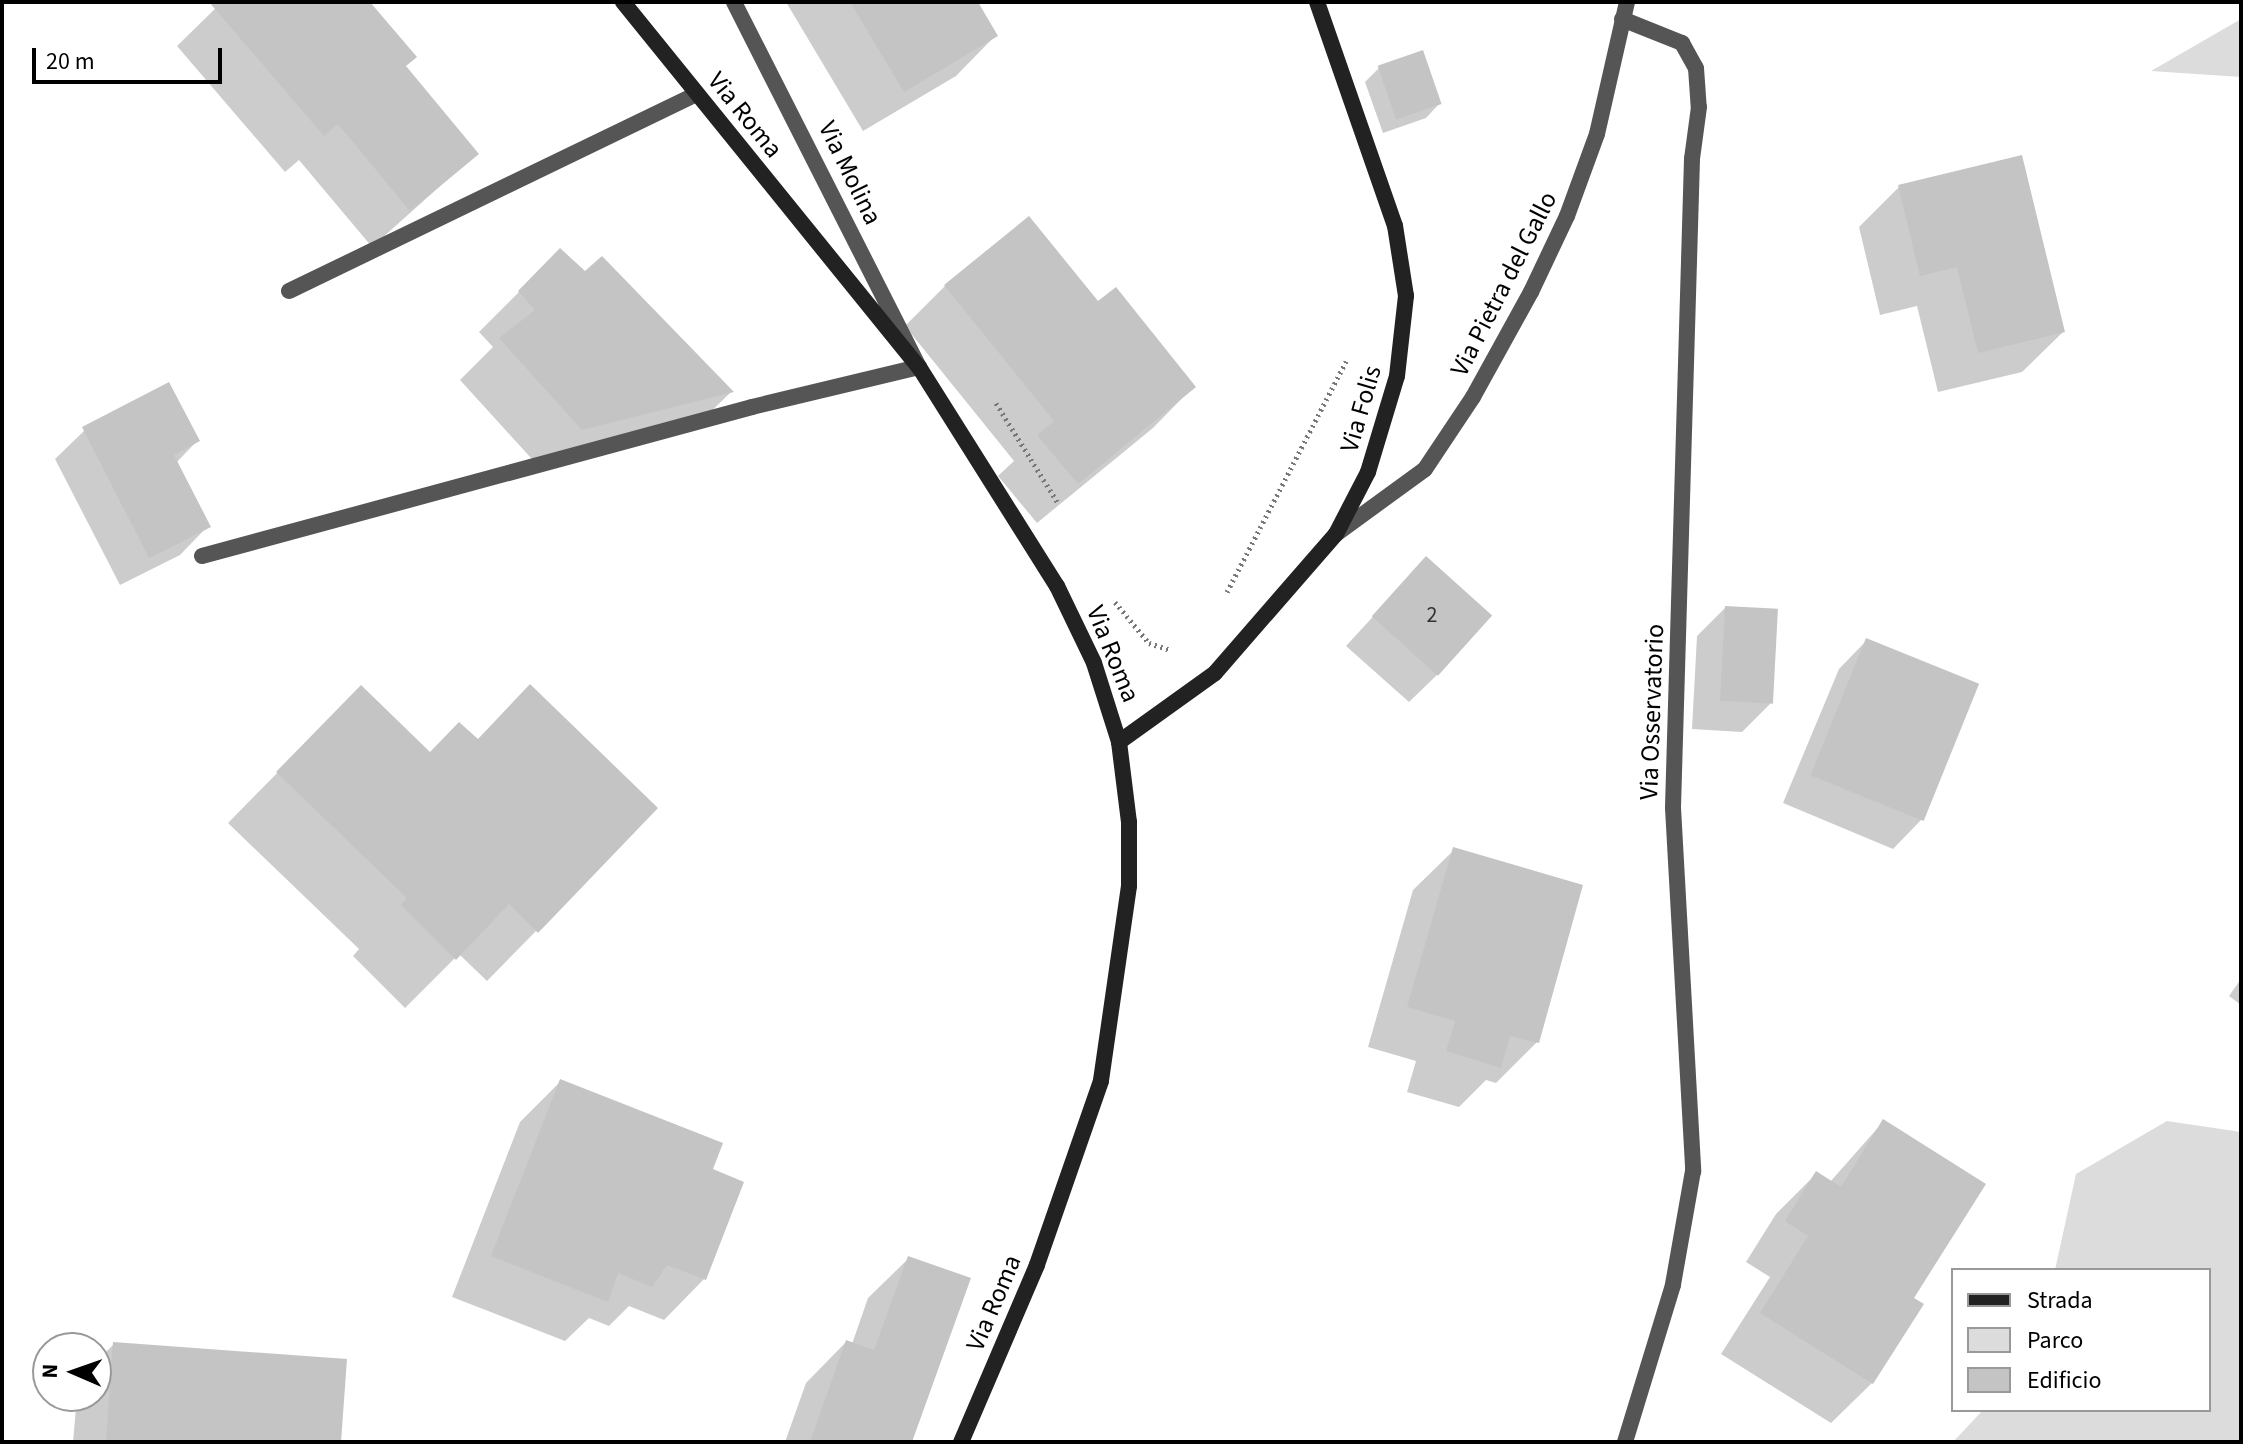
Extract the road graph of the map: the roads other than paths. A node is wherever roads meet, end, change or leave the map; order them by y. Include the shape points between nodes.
1 (623, 2) edge
2 (734, 2) edge
3 (1317, 2) edge
4 (1627, 2) edge
5 (1622, 19) junction
6 (697, 94) junction
7 (289, 291) dead end
8 (919, 367) junction
9 (1336, 534) junction
10 (202, 556) dead end
11 (1119, 742) junction
12 (961, 1442) edge
13 (1625, 1442) edge

1 - 6 main road, Via Roma
2 - 8 street, Via Molina
3 - 9 main road, Via Folis via 1387,193 1406,296 1397,376 1368,472
4 - 5 street, Via Pietra del Gallo
5 - 9 street, Via Pietra del Gallo via 1597,134 1572,205 1473,397 1425,469
5 - 13 street, Via Osservatorio via 1682,43 1696,68 1699,107 1692,159 1673,808 1693,1171 1673,1285
6 - 7 street
6 - 8 main road, Via Roma
8 - 10 street
8 - 11 main road, Via Roma via 1057,586 1094,663
9 - 11 main road, Via Folis via 1215,673
11 - 12 main road, Via Roma via 1129,822 1129,886 1101,1081 1037,1265

